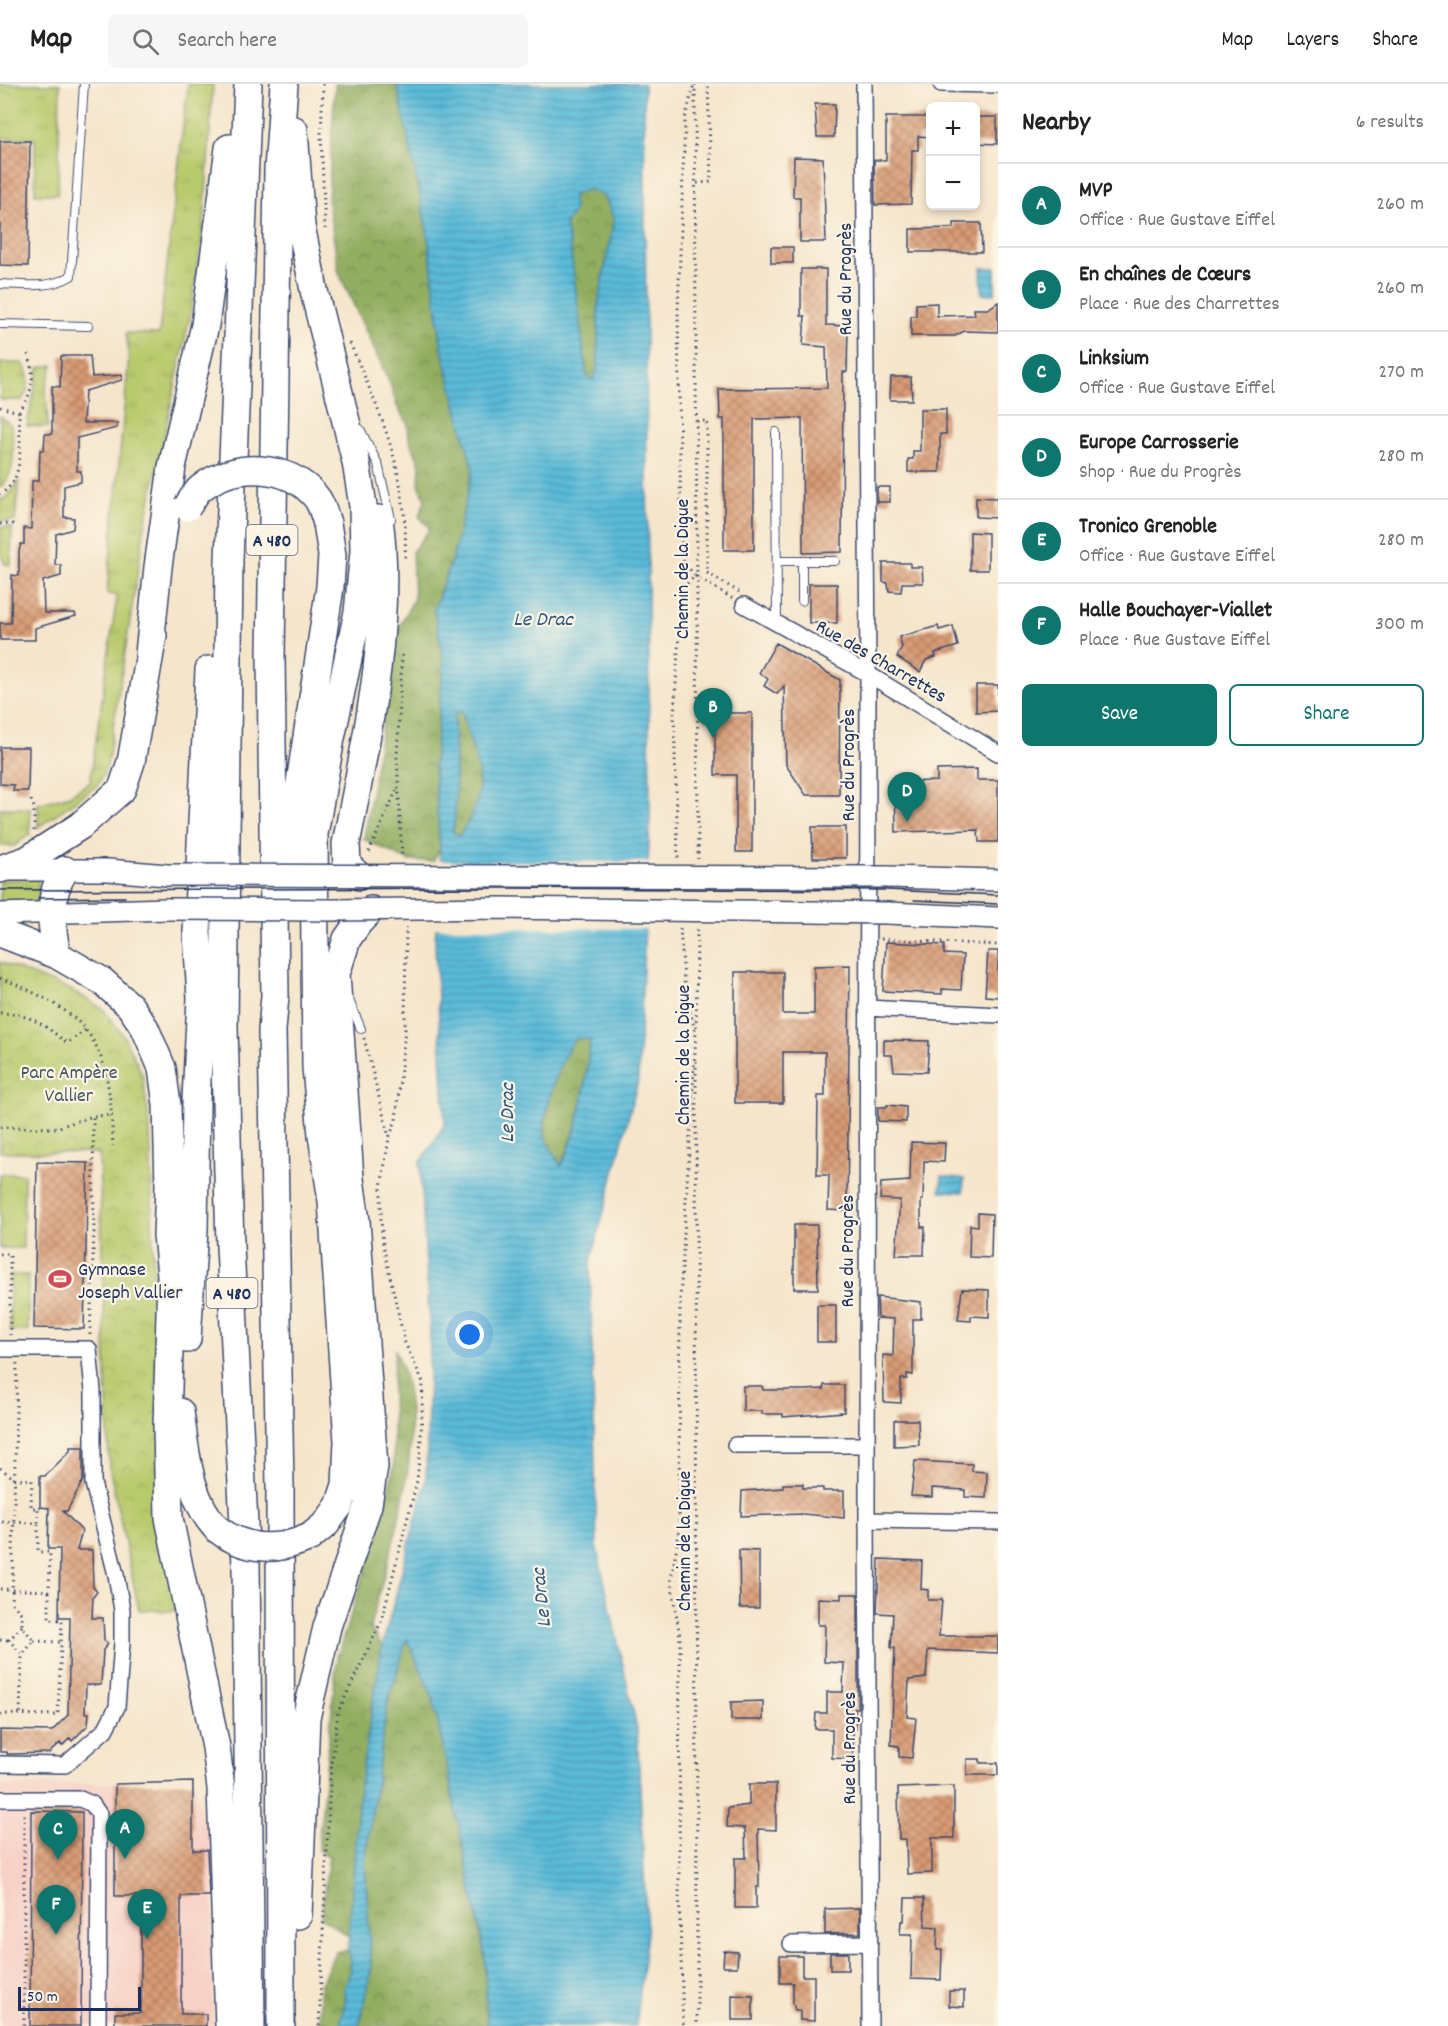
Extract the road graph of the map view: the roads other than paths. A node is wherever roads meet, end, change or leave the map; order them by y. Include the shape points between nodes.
1 (84, 84) edge
2 (237, 84) edge
3 (248, 84) edge
4 (284, 84) edge
5 (289, 84) edge
6 (864, 84) edge
7 (941, 84) edge
8 (998, 85) edge
9 (0, 284) edge
10 (0, 324) edge
11 (88, 326) dead end
12 (334, 368) junction
13 (356, 422) junction
14 (776, 432) dead end
15 (392, 521) dead end
16 (229, 560) junction
17 (777, 561) junction
18 (802, 561) junction
19 (835, 561) dead end
20 (744, 600) road end
21 (802, 601) dead end
22 (777, 623) junction
23 (149, 654) junction
24 (868, 674) junction
25 (998, 753) edge
26 (357, 864) junction
27 (0, 869) edge
28 (64, 870) junction
29 (998, 880) edge
30 (52, 912) junction
31 (0, 914) edge
32 (998, 918) edge
33 (362, 919) junction
34 (0, 933) edge
35 (57, 955) junction
36 (338, 962) junction
37 (275, 996) junction
38 (867, 1008) junction
39 (998, 1015) edge
40 (361, 1029) road end
41 (350, 1179) junction
42 (171, 1348) junction
43 (9, 1349) edge
44 (347, 1408) junction
45 (183, 1428) junction
46 (735, 1445) dead end
47 (867, 1446) junction
48 (867, 1520) junction
49 (998, 1522) edge
50 (0, 1764) edge
51 (0, 1799) edge
52 (870, 1943) junction
53 (791, 1944) dead end
54 (98, 2026) edge
55 (229, 2026) edge
56 (252, 2026) edge
57 (281, 2026) edge
58 (296, 2026) edge
59 (870, 2026) edge

1 - 9 lane via 70,276 57,284
2 - 23 highway via 205,325 169,487
3 - 16 highway, A 480
4 - 37 highway, A 480 via 278,205 271,656
5 - 12 highway via 302,226
6 - 24 street, Rue du Progrès
7 - 8 street
10 - 11 lane
12 - 13 highway
12 - 44 highway via 356,462 364,550 358,612 314,834 319,1101 332,1201
13 - 15 lane via 378,464
13 - 26 highway via 380,521 383,565 383,607 369,714 346,844
14 - 17 lane
16 - 45 highway via 212,623 208,695 197,932 201,998 194,1230
16 - 56 highway, A 480 via 224,1027 246,1564
17 - 18 lane
17 - 22 lane
18 - 19 lane
18 - 21 lane
20 - 22 street, Rue des Charrettes
22 - 24 street, Rue des Charrettes
23 - 27 highway via 131,762 122,789 62,838 27,860
23 - 37 highway, bridge via 187,507 199,489 234,471 254,469 273,472 304,486 317,498 327,523 332,555 330,587 299,789 288,938
24 - 25 street, Rue des Charrettes
24 - 38 street, Rue du Progrès
26 - 28 main road, bridge via 167,875
26 - 29 main road, bridge
27 - 28 main road
28 - 30 highway via 56,883
30 - 31 main road
30 - 33 main road, bridge via 168,909
30 - 35 highway
32 - 33 main road, bridge via 501,908
33 - 36 highway
34 - 35 highway
35 - 42 highway via 102,981 130,1006 145,1028 162,1068 167,1105
36 - 40 lane
36 - 41 highway via 336,988
37 - 57 highway, A 480 via 272,1030 280,1487
38 - 39 street
38 - 47 street, Rue du Progrès
41 - 44 highway
41 - 58 highway via 374,1466 369,1505 327,1627 306,1718
42 - 45 highway
42 - 55 highway via 167,1427 169,1518 221,1788
43 - 50 street via 89,1349 93,1483 122,1610 117,1707 105,1730 64,1765
44 - 45 highway, bridge via 346,1485 339,1506 326,1524 309,1537 281,1548 244,1544 217,1529 205,1516 197,1501
46 - 47 street
47 - 48 street, Rue du Progrès
48 - 49 street
48 - 52 street, Rue du Progrès
51 - 54 street via 80,1799 92,1804 99,1814
52 - 53 street
52 - 59 street, Rue du Progrès

